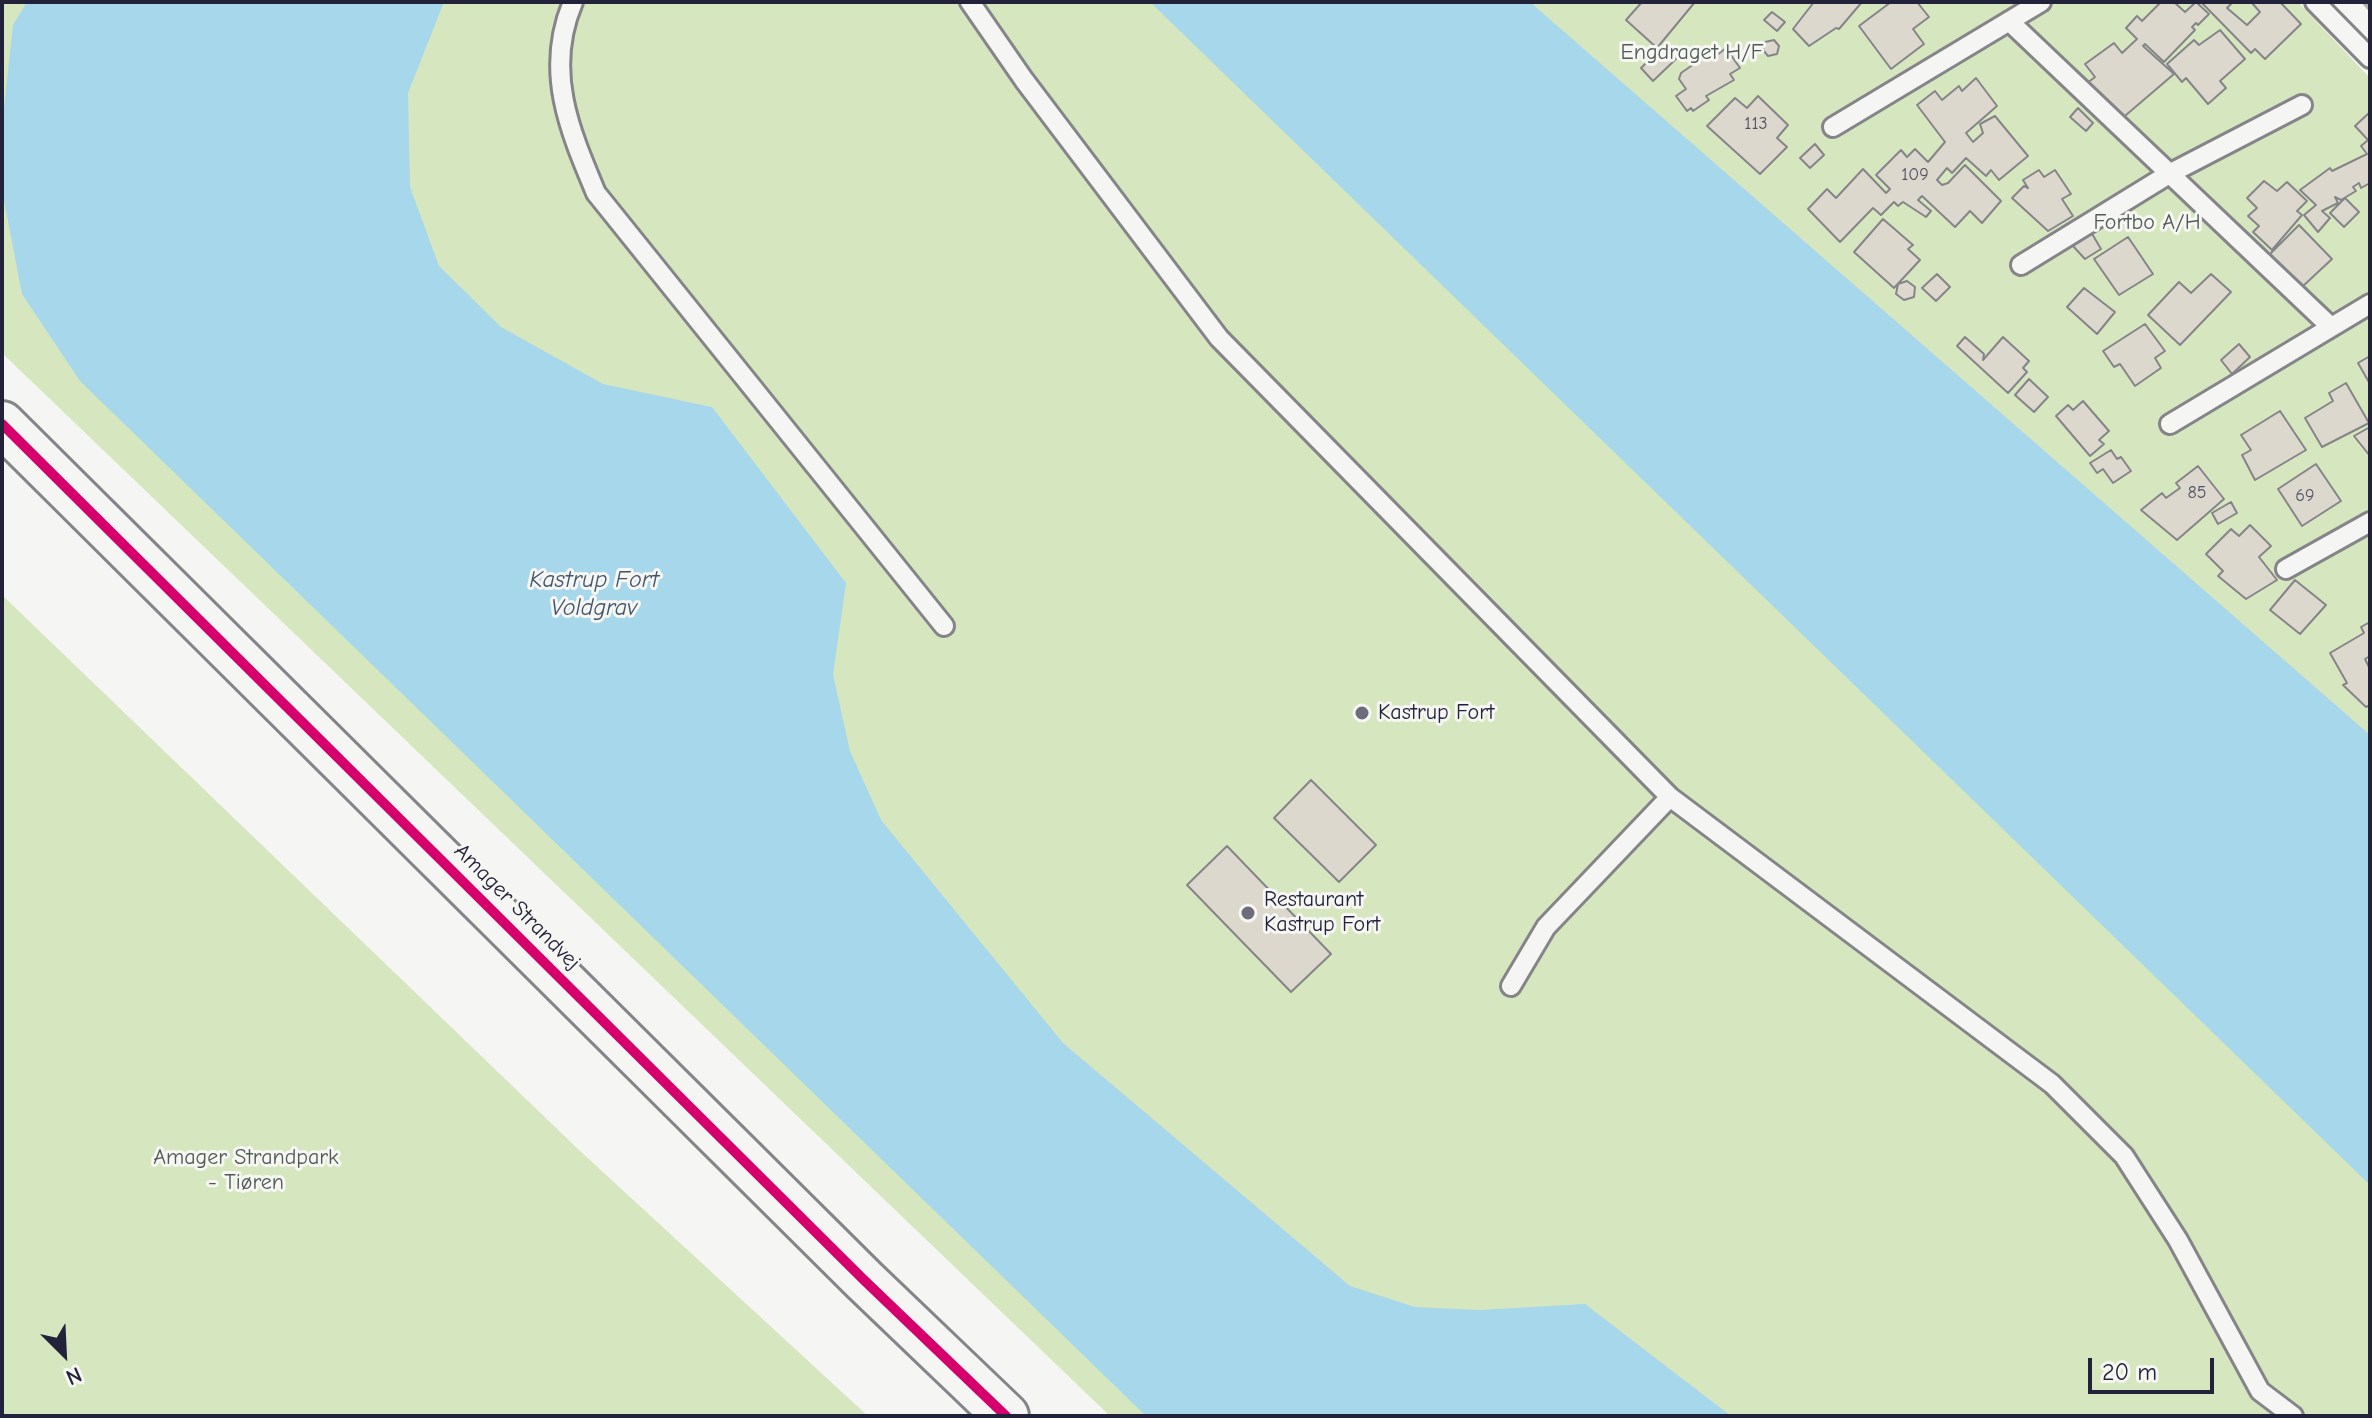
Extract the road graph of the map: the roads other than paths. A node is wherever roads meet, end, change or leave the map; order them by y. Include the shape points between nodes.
1 (573, 2) edge
2 (970, 2) edge
3 (2041, 2) edge
4 (2315, 2) edge
5 (2009, 21) junction
6 (2370, 58) edge
7 (2302, 105) dead end
8 (1833, 127) dead end
9 (2169, 174) junction
10 (2021, 265) dead end
11 (2370, 304) edge
12 (2331, 327) junction
13 (2, 424) edge
14 (2170, 424) dead end
15 (2370, 522) edge
16 (2286, 569) dead end
17 (944, 626) dead end
18 (1670, 797) junction
19 (1511, 986) dead end
20 (1006, 1416) edge
21 (2293, 1416) edge

1 - 17 lane via 565,20 558,78 566,122 596,193
2 - 18 lane via 1219,338
3 - 5 lane
4 - 6 lane
5 - 8 lane
5 - 9 lane
7 - 9 lane
9 - 10 lane
9 - 12 lane
11 - 12 lane
12 - 14 lane
13 - 20 street, Amager Strandvej
15 - 16 lane
18 - 19 lane via 1546,927
18 - 21 lane via 2052,1084 2124,1156 2178,1240 2260,1391

